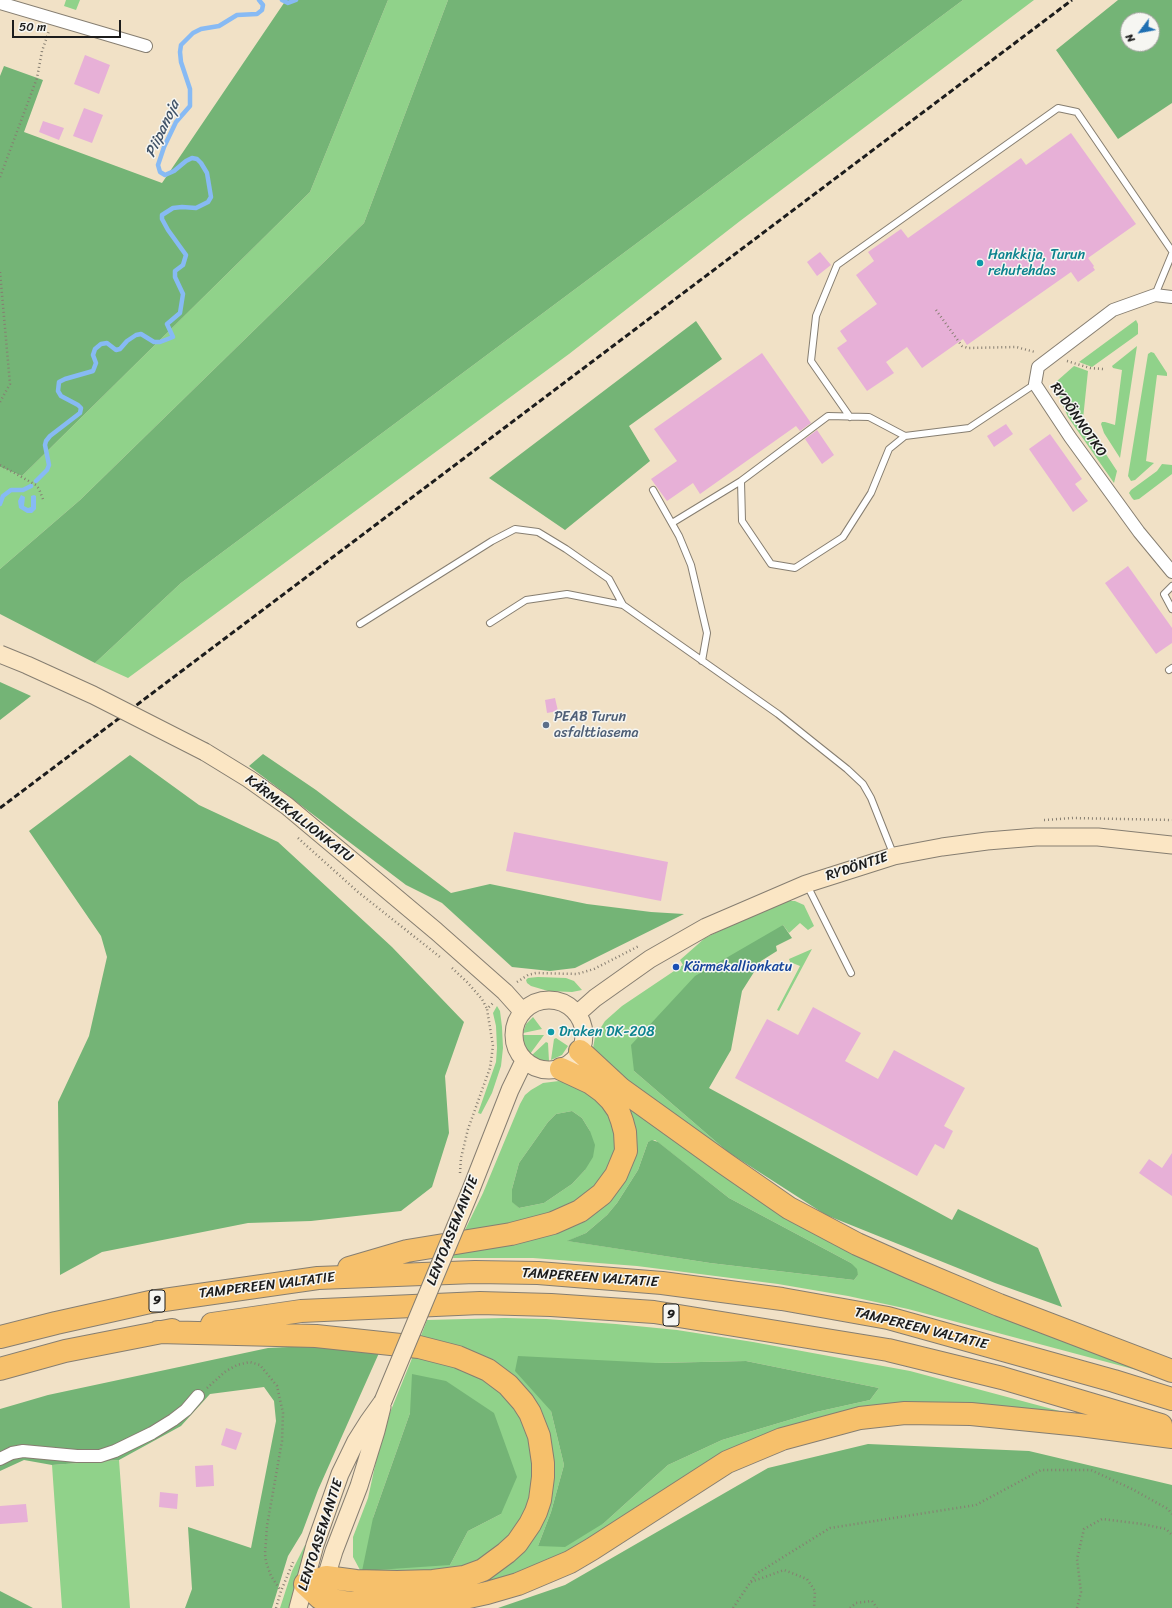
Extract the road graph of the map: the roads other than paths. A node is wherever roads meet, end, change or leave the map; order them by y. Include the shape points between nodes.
1 (0, 3) edge
2 (146, 46) dead end
3 (1172, 251) edge
4 (1172, 254) edge
5 (1155, 295) junction
6 (1172, 297) edge
7 (1035, 384) junction
8 (850, 417) junction
9 (905, 436) junction
10 (741, 481) junction
11 (653, 490) dead end
12 (672, 523) junction
13 (1172, 572) edge
14 (1172, 586) edge
15 (623, 605) junction
16 (1172, 608) edge
17 (490, 623) dead end
18 (360, 624) dead end
19 (0, 654) edge
20 (702, 661) junction
21 (1172, 845) edge
22 (894, 856) junction
23 (806, 884) junction
24 (851, 973) dead end
25 (522, 1012) junction
26 (577, 1014) junction
27 (580, 1051) junction
28 (524, 1061) junction
29 (561, 1068) junction
30 (318, 1278) junction
31 (158, 1332) junction
32 (0, 1337) edge
33 (0, 1369) edge
34 (1172, 1371) edge
35 (198, 1396) road end
36 (1172, 1399) edge
37 (383, 1401) junction
38 (1172, 1428) edge
39 (1172, 1437) edge
40 (0, 1459) edge
41 (326, 1577) junction
42 (314, 1597) edge
43 (298, 1608) edge

1 - 2 street
3 - 8 lane via 1077,112 1058,108 837,265 816,316 811,361
4 - 5 lane
5 - 6 street, RYDÖNNOTKO
5 - 7 street, RYDÖNNOTKO via 1113,310 1038,367
7 - 9 lane via 969,428
7 - 13 street, RYDÖNNOTKO via 1139,532
8 - 9 lane via 869,417
8 - 10 lane via 828,416
9 - 10 lane via 889,449 871,494 843,536 796,568 771,564 742,521
10 - 12 lane
11 - 12 lane
12 - 20 lane via 692,565 707,633
14 - 16 lane via 1164,594
15 - 17 lane via 567,594 526,600
15 - 18 lane via 609,579 538,532 515,529
15 - 20 lane
19 - 25 street, KÄRMEKALLIONKATU, bridge via 93,695 205,752 249,779 287,806 365,870 505,992
20 - 22 lane via 778,714 848,769 863,784
21 - 22 street, RYDÖNTIE via 1098,837 1036,837 942,846
22 - 23 street, RYDÖNTIE
23 - 24 lane
23 - 26 street, RYDÖNTIE via 706,927 680,941 650,959
25 - 26 street via 529,1005 548,1000 566,1004
25 - 28 street via 513,1032 516,1048
26 - 27 street via 584,1035
27 - 29 street via 568,1065
27 - 34 highway via 621,1089 789,1208 857,1244 911,1268 999,1305
28 - 29 street via 545,1071
28 - 37 street, LENTOASEMANTIE, bridge
29 - 30 highway via 591,1083 611,1100 618,1110 626,1132 626,1151 622,1163 610,1185 592,1202 567,1217 532,1229 407,1251
30 - 32 highway, TAMPEREEN VALTATIE / 9 via 150,1302
30 - 36 highway, TAMPEREEN VALTATIE / 9 via 475,1272 538,1273 662,1283 782,1299 888,1318
31 - 33 highway, TAMPEREEN VALTATIE / 9 via 65,1351
31 - 38 highway, TAMPEREEN VALTATIE / 9 via 301,1311 438,1304 551,1305 654,1312 888,1350 1002,1378
31 - 41 highway via 316,1336 419,1347 458,1357 488,1370 508,1385 523,1402 539,1436 543,1477 540,1500 530,1524 517,1543 506,1553 483,1570 464,1577 397,1582
35 - 40 street via 186,1410 152,1433 100,1456 23,1450
37 - 41 street, LENTOASEMANTIE via 378,1427
37 - 42 street, LENTOASEMANTIE via 360,1434 340,1474 316,1545
39 - 42 highway via 971,1414 905,1413 860,1418 782,1440 727,1462 570,1562 518,1584 455,1600 430,1602 352,1603
41 - 42 highway
42 - 43 street, LENTOASEMANTIE

